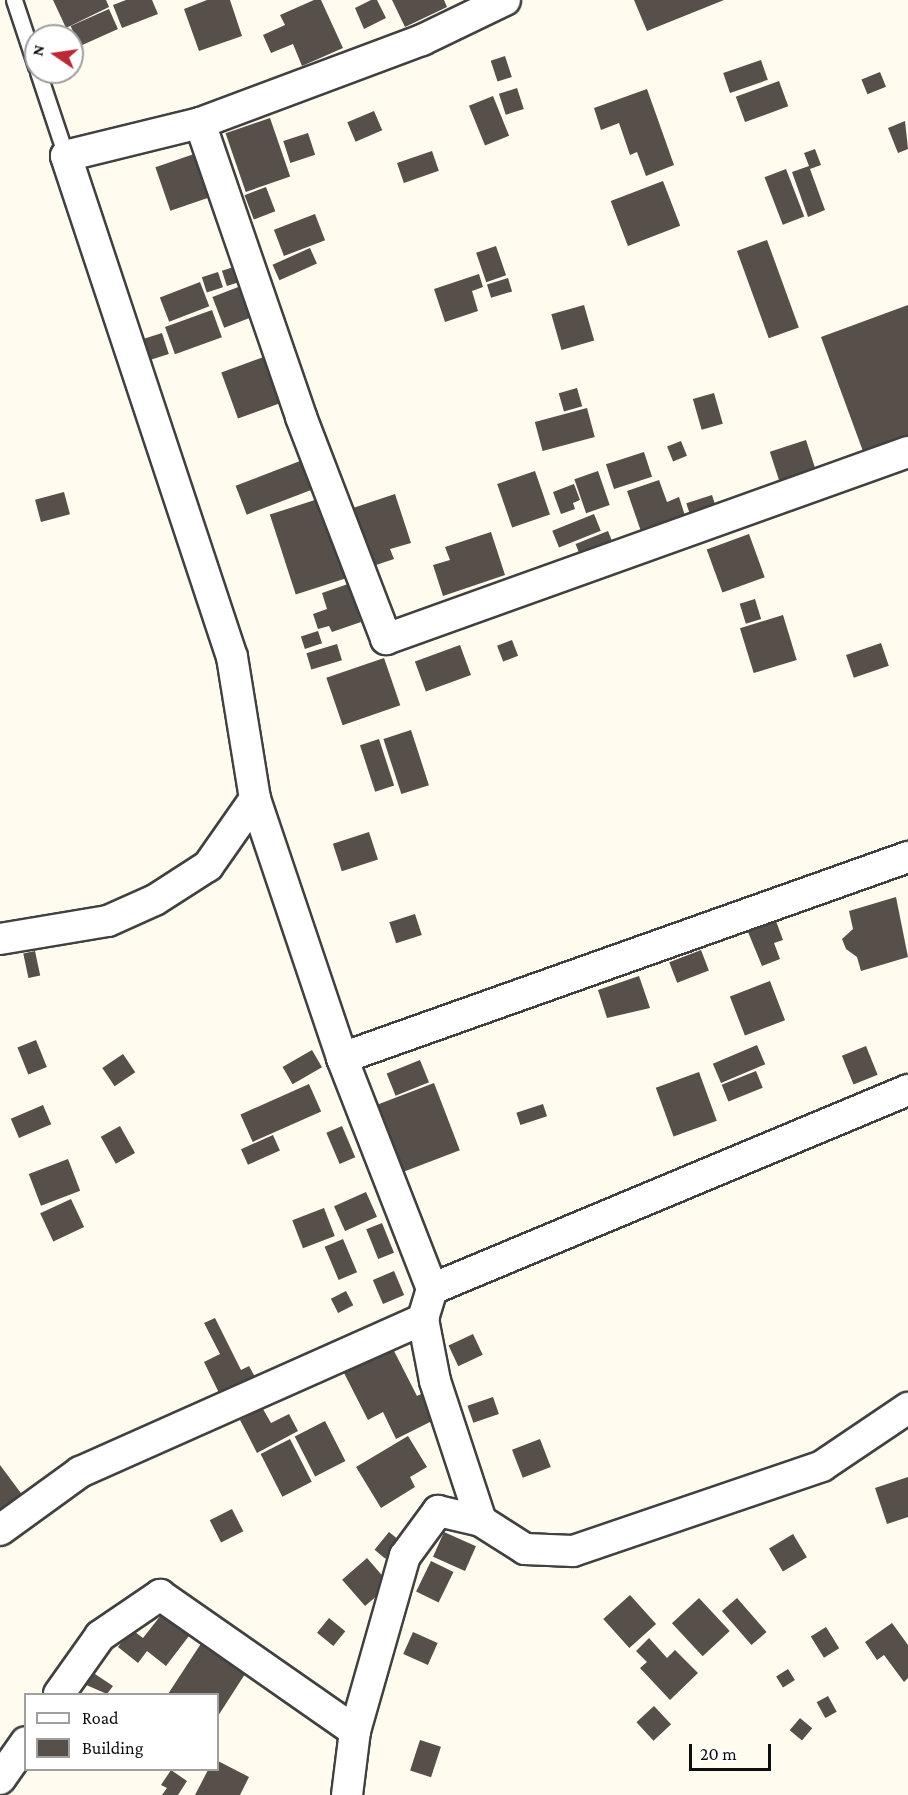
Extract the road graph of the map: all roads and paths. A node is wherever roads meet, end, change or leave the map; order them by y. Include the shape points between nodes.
1 (14, 0) edge
2 (505, 0) edge
3 (24, 30) edge
4 (42, 84) edge
5 (200, 123) junction
6 (66, 156) junction
7 (908, 452) edge
8 (255, 799) junction
9 (908, 857) edge
10 (0, 939) edge
11 (342, 1058) junction
12 (908, 1090) edge
13 (432, 1288) junction
14 (423, 1318) junction
15 (908, 1408) edge
16 (481, 1521) junction
17 (0, 1530) edge
18 (60, 1693) edge
19 (356, 1731) junction
20 (24, 1745) edge
21 (0, 1779) edge
22 (347, 1795) edge

1 - 3 lane
2 - 5 street via 422,40
4 - 6 lane
5 - 6 street
5 - 7 street via 301,417 386,639
6 - 8 street via 232,657
8 - 10 street via 208,866 155,900 108,921
8 - 11 street
9 - 11 street
11 - 13 street
12 - 13 street
13 - 14 street
14 - 16 street via 435,1381
14 - 17 street via 80,1472
15 - 16 street via 822,1466 573,1551 525,1549
16 - 19 street via 438,1511 405,1556
18 - 19 street via 100,1636 160,1595
19 - 22 street
20 - 21 street

